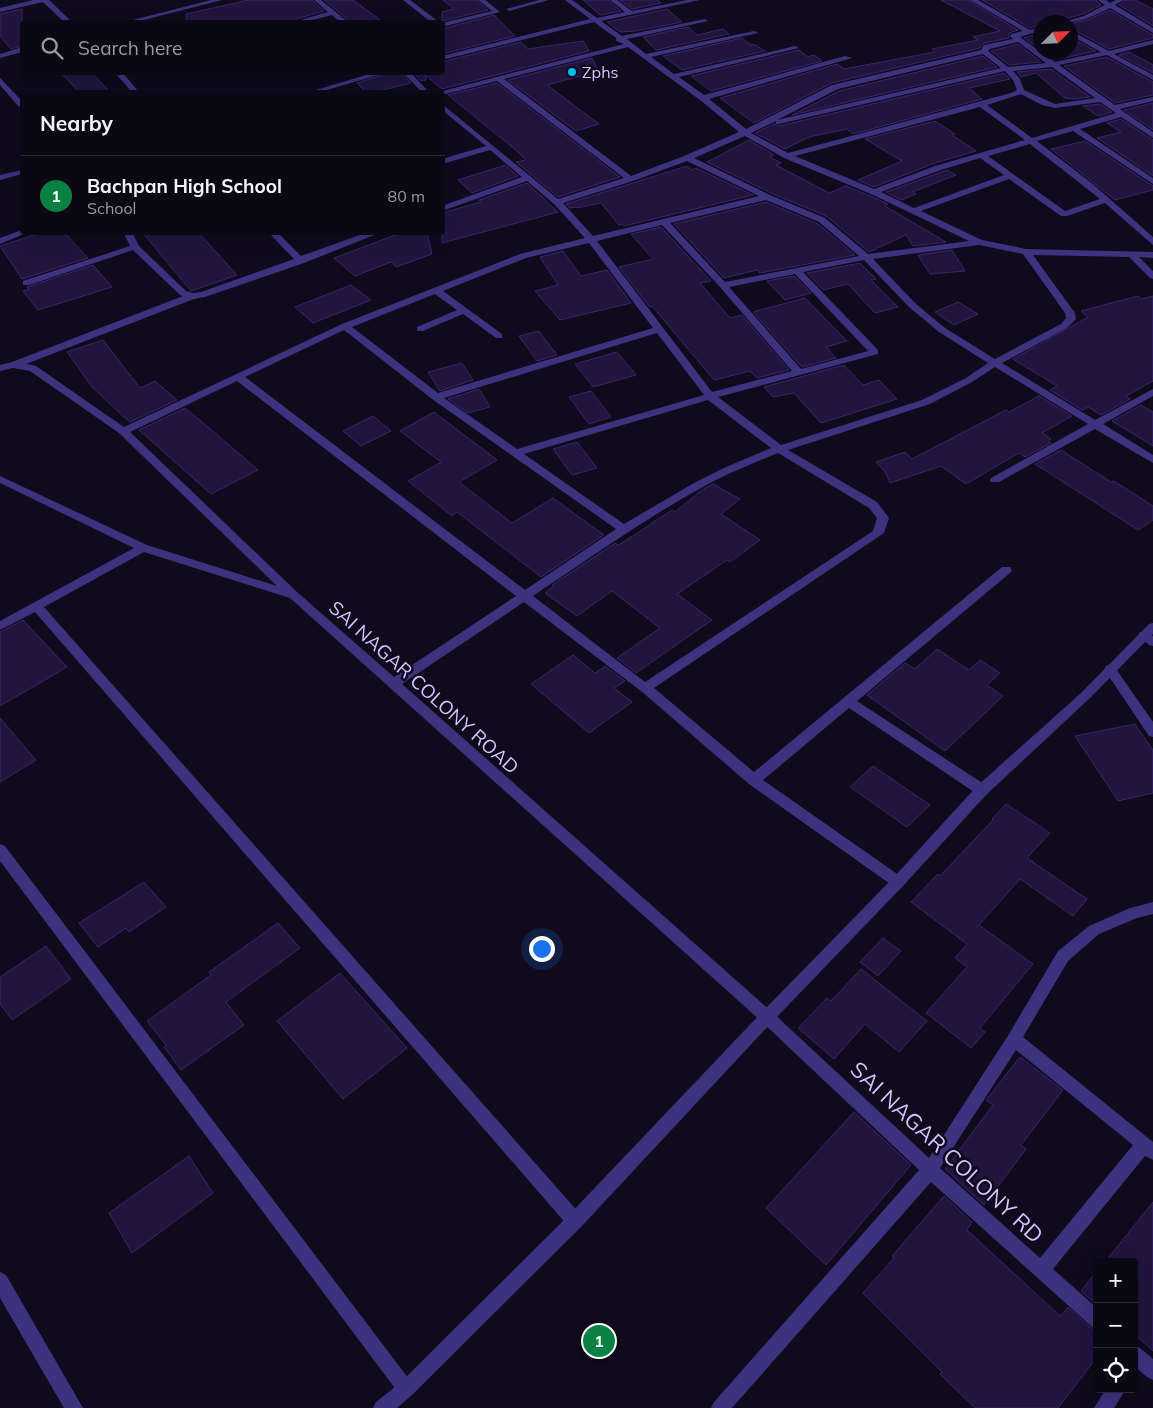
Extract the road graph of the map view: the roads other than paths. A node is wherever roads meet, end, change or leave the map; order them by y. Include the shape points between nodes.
1 (41, 0) edge
2 (45, 0) edge
3 (219, 0) edge
4 (317, 0) edge
5 (406, 0) edge
6 (481, 0) edge
7 (546, 0) edge
8 (568, 0) edge
9 (613, 0) edge
10 (697, 0) edge
11 (973, 0) edge
12 (1101, 0) edge
13 (1121, 0) edge
14 (672, 2) edge
15 (1110, 4) junction
16 (509, 9) dead end
17 (0, 10) edge
18 (630, 12) junction
19 (333, 13) junction
20 (1078, 19) edge
21 (66, 20) edge
22 (137, 20) edge
23 (306, 20) edge
24 (342, 20) edge
25 (432, 20) edge
26 (595, 20) junction
27 (705, 21) dead end
28 (445, 25) edge
29 (1033, 30) edge
30 (1153, 30) edge
31 (1027, 31) junction
32 (754, 33) dead end
33 (1078, 37) edge
34 (619, 39) junction
35 (1018, 40) junction
36 (1153, 42) edge
37 (628, 45) junction
38 (796, 48) dead end
39 (20, 51) edge
40 (984, 52) junction
41 (1108, 54) junction
42 (0, 56) edge
43 (645, 56) junction
44 (445, 57) edge
45 (848, 58) dead end
46 (1055, 64) junction
47 (1006, 69) junction
48 (120, 75) edge
49 (375, 75) edge
50 (408, 75) edge
51 (674, 76) junction
52 (498, 78) junction
53 (1153, 78) edge
54 (0, 80) edge
55 (134, 90) edge
56 (320, 90) edge
57 (424, 90) edge
58 (1021, 91) junction
59 (445, 92) edge
60 (703, 98) junction
61 (1102, 99) junction
62 (1153, 99) edge
63 (20, 103) edge
64 (980, 104) junction
65 (445, 108) edge
66 (1113, 108) junction
67 (1122, 114) junction
68 (456, 117) junction
69 (445, 120) edge
70 (760, 126) junction
71 (1074, 128) junction
72 (744, 132) junction
73 (1153, 136) edge
74 (1032, 141) junction
75 (492, 146) junction
76 (981, 155) junction
77 (787, 156) junction
78 (687, 158) junction
79 (445, 161) edge
80 (20, 173) edge
81 (1009, 176) junction
82 (0, 178) edge
83 (528, 178) junction
84 (630, 179) junction
85 (1153, 181) edge
86 (874, 192) junction
87 (767, 197) junction
88 (1106, 200) junction
89 (557, 202) junction
90 (445, 208) edge
91 (913, 211) junction
92 (664, 221) junction
93 (20, 234) edge
94 (129, 235) edge
95 (275, 235) edge
96 (370, 235) edge
97 (590, 238) junction
98 (0, 240) edge
99 (978, 242) junction
100 (1153, 242) edge
101 (136, 246) junction
102 (1026, 252) junction
103 (1132, 255) junction
104 (1153, 255) edge
105 (866, 257) junction
106 (301, 261) junction
107 (796, 270) junction
108 (1153, 276) edge
109 (26, 283) dead end
110 (723, 285) junction
111 (436, 290) junction
112 (192, 296) junction
113 (464, 310) junction
114 (345, 326) junction
115 (420, 329) dead end
116 (659, 329) junction
117 (499, 336) dead end
118 (996, 362) junction
119 (13, 365) junction
120 (0, 368) edge
121 (798, 372) junction
122 (237, 376) junction
123 (1153, 392) edge
124 (710, 396) junction
125 (436, 397) junction
126 (1097, 424) junction
127 (123, 431) junction
128 (779, 449) junction
129 (514, 453) junction
130 (1153, 460) edge
131 (0, 479) edge
132 (995, 480) dead end
133 (624, 529) junction
134 (143, 548) junction
135 (1006, 570) dead end
136 (294, 594) junction
137 (526, 596) junction
138 (37, 607) junction
139 (0, 626) edge
140 (1150, 635) edge
141 (1110, 669) junction
142 (393, 684) junction
143 (645, 688) junction
144 (847, 701) junction
145 (1153, 732) edge
146 (754, 780) junction
147 (982, 790) junction
148 (0, 850) edge
149 (898, 882) junction
150 (1153, 908) edge
151 (767, 1017) junction
152 (1014, 1040) junction
153 (1148, 1148) edge
154 (930, 1170) junction
155 (575, 1221) junction
156 (1041, 1270) junction
157 (0, 1282) edge
158 (1093, 1316) edge
159 (406, 1389) junction
160 (1114, 1393) edge
161 (74, 1408) edge
162 (382, 1408) edge
163 (720, 1408) edge
164 (1103, 1408) edge

1 - 17 street
2 - 21 street
3 - 22 street
4 - 19 street
5 - 25 street
6 - 28 street via 498,12
7 - 16 lane
8 - 26 street
9 - 18 street
10 - 14 street
11 - 31 street
12 - 15 street
13 - 15 street
14 - 18 street
15 - 20 street
15 - 30 street
18 - 26 street
19 - 23 street
19 - 24 street
26 - 34 street
26 - 44 street
27 - 34 street
29 - 31 street
31 - 35 street via 1014,34
32 - 43 street
33 - 41 street
34 - 37 street
35 - 40 street via 987,47
35 - 46 street
36 - 41 street
37 - 43 street
37 - 52 street
38 - 51 street
39 - 42 street
40 - 47 street
40 - 70 street via 835,87
41 - 46 street
41 - 53 street
43 - 51 street
45 - 60 street
46 - 47 street
46 - 61 street
47 - 58 street via 1021,86
47 - 70 street
48 - 55 street
49 - 56 street
50 - 57 street
51 - 60 street
52 - 59 street
52 - 84 street
54 - 63 street
58 - 61 street via 1055,106
58 - 64 street
60 - 72 street
61 - 66 street
62 - 66 street
64 - 74 street
64 - 77 street
65 - 68 street
66 - 67 street
67 - 71 street
67 - 73 street
68 - 69 street
68 - 75 street
70 - 72 street
71 - 74 street
71 - 85 street
72 - 77 street
72 - 78 street
74 - 76 street
74 - 88 street
75 - 79 street
75 - 83 street
76 - 81 street
76 - 86 street
77 - 86 street
78 - 84 street
78 - 87 street
80 - 82 street
81 - 88 street via 1064,214
81 - 91 street
83 - 89 street
83 - 90 street
84 - 89 street
86 - 91 street
87 - 92 street
87 - 105 street via 822,220
88 - 100 street
89 - 97 street
91 - 99 street
92 - 97 street
92 - 110 street
93 - 98 street
94 - 101 street
95 - 106 street
96 - 106 street
97 - 111 street via 523,256
97 - 116 street
99 - 102 street
99 - 105 street
101 - 109 street
101 - 112 street via 183,294
102 - 103 street
102 - 118 street via 1070,313 1071,319 1064,326
103 - 104 street
103 - 108 street
105 - 107 street
105 - 118 street via 912,305 942,330
106 - 112 street
107 - 110 street
107 - 121 street via 875,352
110 - 121 street
111 - 113 street
111 - 114 street
112 - 119 street
113 - 115 street
113 - 117 street
114 - 122 street
114 - 125 street
116 - 124 street
116 - 125 street
118 - 126 street
118 - 128 street via 926,402
119 - 120 street
119 - 127 street via 33,368
121 - 124 street
122 - 127 street
122 - 137 street
123 - 126 street
124 - 128 street
124 - 129 street
125 - 129 street
126 - 130 street
126 - 132 street
127 - 136 street
128 - 133 street via 698,485
128 - 143 street via 873,505 883,518 878,533
129 - 133 street
131 - 134 street, SAI NAGAR COLONY ROAD
133 - 137 street
134 - 136 street, SAI NAGAR COLONY ROAD
134 - 138 street
135 - 144 street
136 - 142 street, SAI NAGAR COLONY ROAD
137 - 142 street
137 - 143 street
138 - 139 street
138 - 155 street
140 - 141 street
141 - 145 street
141 - 147 street
142 - 151 street, SAI NAGAR COLONY ROAD
143 - 146 street
144 - 146 street
144 - 147 street
146 - 149 street
147 - 149 street
148 - 159 street
149 - 151 street
150 - 152 street via 1135,912 1094,930 1063,956
151 - 154 street, SAI NAGAR COLONY RD
151 - 155 street
152 - 153 street
152 - 154 street
153 - 156 street
154 - 156 street, SAI NAGAR COLONY RD
154 - 163 street
155 - 159 street
156 - 158 street, SAI NAGAR COLONY RD
157 - 161 street
159 - 162 street
160 - 164 street

